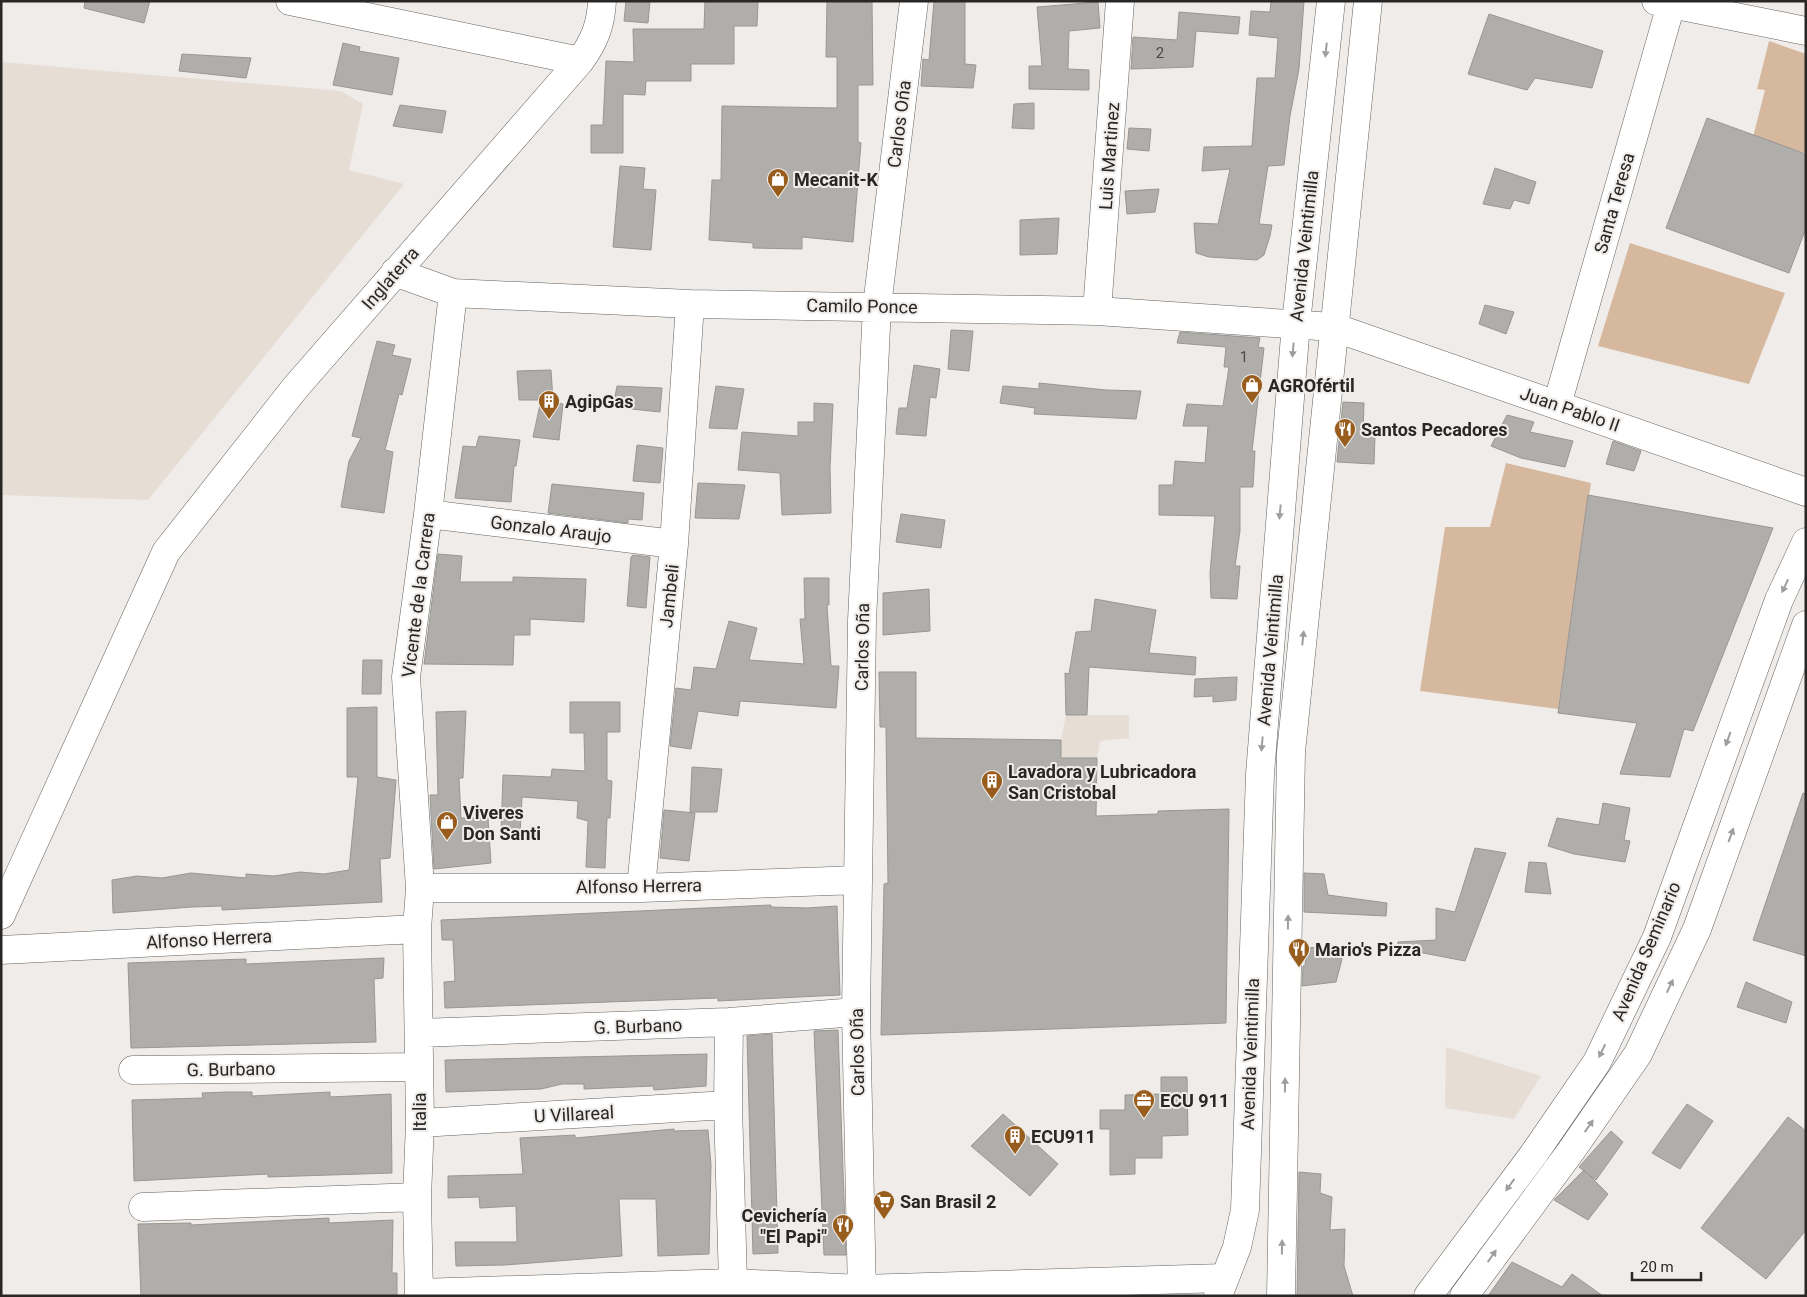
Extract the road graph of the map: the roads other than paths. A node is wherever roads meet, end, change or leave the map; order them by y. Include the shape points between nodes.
1 (290, 1) edge
2 (602, 1) edge
3 (914, 1) edge
4 (1120, 1) edge
5 (1331, 1) edge
6 (1368, 1) edge
7 (1666, 3) edge
8 (1806, 31) edge
9 (580, 61) junction
10 (395, 272) junction
11 (453, 293) junction
12 (690, 304) junction
13 (877, 306) junction
14 (1097, 311) junction
15 (1296, 323) junction
16 (1333, 327) junction
17 (1557, 405) junction
18 (1806, 492) edge
19 (428, 514) junction
20 (1806, 542) edge
21 (674, 544) junction
22 (1806, 625) edge
23 (1268, 670) junction
24 (1299, 674) junction
25 (858, 880) junction
26 (420, 888) junction
27 (641, 888) junction
28 (1, 915) edge
29 (417, 928) junction
30 (1, 950) edge
31 (856, 1012) junction
32 (728, 1022) junction
33 (419, 1033) junction
34 (419, 1067) junction
35 (133, 1070) dead end
36 (728, 1105) junction
37 (420, 1123) junction
38 (417, 1197) junction
39 (143, 1207) dead end
40 (733, 1283) junction
41 (1221, 1287) edge
42 (862, 1292) edge
43 (419, 1294) edge
44 (1281, 1296) edge
45 (1428, 1296) edge
46 (1464, 1296) edge

1 - 9 street
2 - 9 street, Inglaterra via 601,20 592,45
3 - 13 street, Carlos Oña
4 - 14 street, Luis Martinez
5 -> 15 street, Avenida Veintimilla
6 - 16 street, Avenida Veintimilla
7 - 8 street
7 - 17 street, Santa Teresa
9 - 10 street, Inglaterra
10 - 11 street, Camilo Ponce
10 - 28 street, Inglaterra via 295,388 166,552
11 - 12 street, Camilo Ponce
11 - 19 street, Vicente de la Carrera
12 - 13 street, Camilo Ponce
12 - 21 street, Jambeli
13 - 14 street, Camilo Ponce
13 - 25 street, Carlos Oña via 862,621
14 - 15 street, Camilo Ponce
15 - 16 street, Camilo Ponce
15 -> 23 street, Avenida Veintimilla
16 - 17 street, Juan Pablo II
24 -> 16 street, Avenida Veintimilla
17 - 18 street, Juan Pablo II
19 - 21 street, Gonzalo Araujo
19 - 26 street, Vicente de la Carrera via 406,677
20 -> 45 street, Avenida Seminario via 1779,600 1657,937 1597,1062
21 - 27 street, Jambeli
46 -> 22 street, Avenida Seminario via 1577,1144 1638,1054 1697,929
23 - 24 street
23 -> 41 street, Avenida Veintimilla via 1260,774 1246,1210 1237,1247
44 -> 24 street, Avenida Veintimilla via 1291,752
25 - 27 street, Alfonso Herrera
25 - 31 street, Carlos Oña
26 - 27 street, Alfonso Herrera
26 - 29 street, Vicente de la Carrera
29 - 30 street, Alfonso Herrera
29 - 33 street, Italia
31 - 32 street, G. Burbano
31 - 42 street, Carlos Oña
32 - 33 street, G. Burbano
32 - 36 street
32 - 40 street
33 - 34 street, Italia
34 - 35 street, G. Burbano
34 - 37 street, Italia
36 - 37 street, U Villareal
36 - 40 street
37 - 38 street, Italia
38 - 39 street
38 - 43 street, Italia
40 - 42 street
40 - 43 street
41 - 42 street

